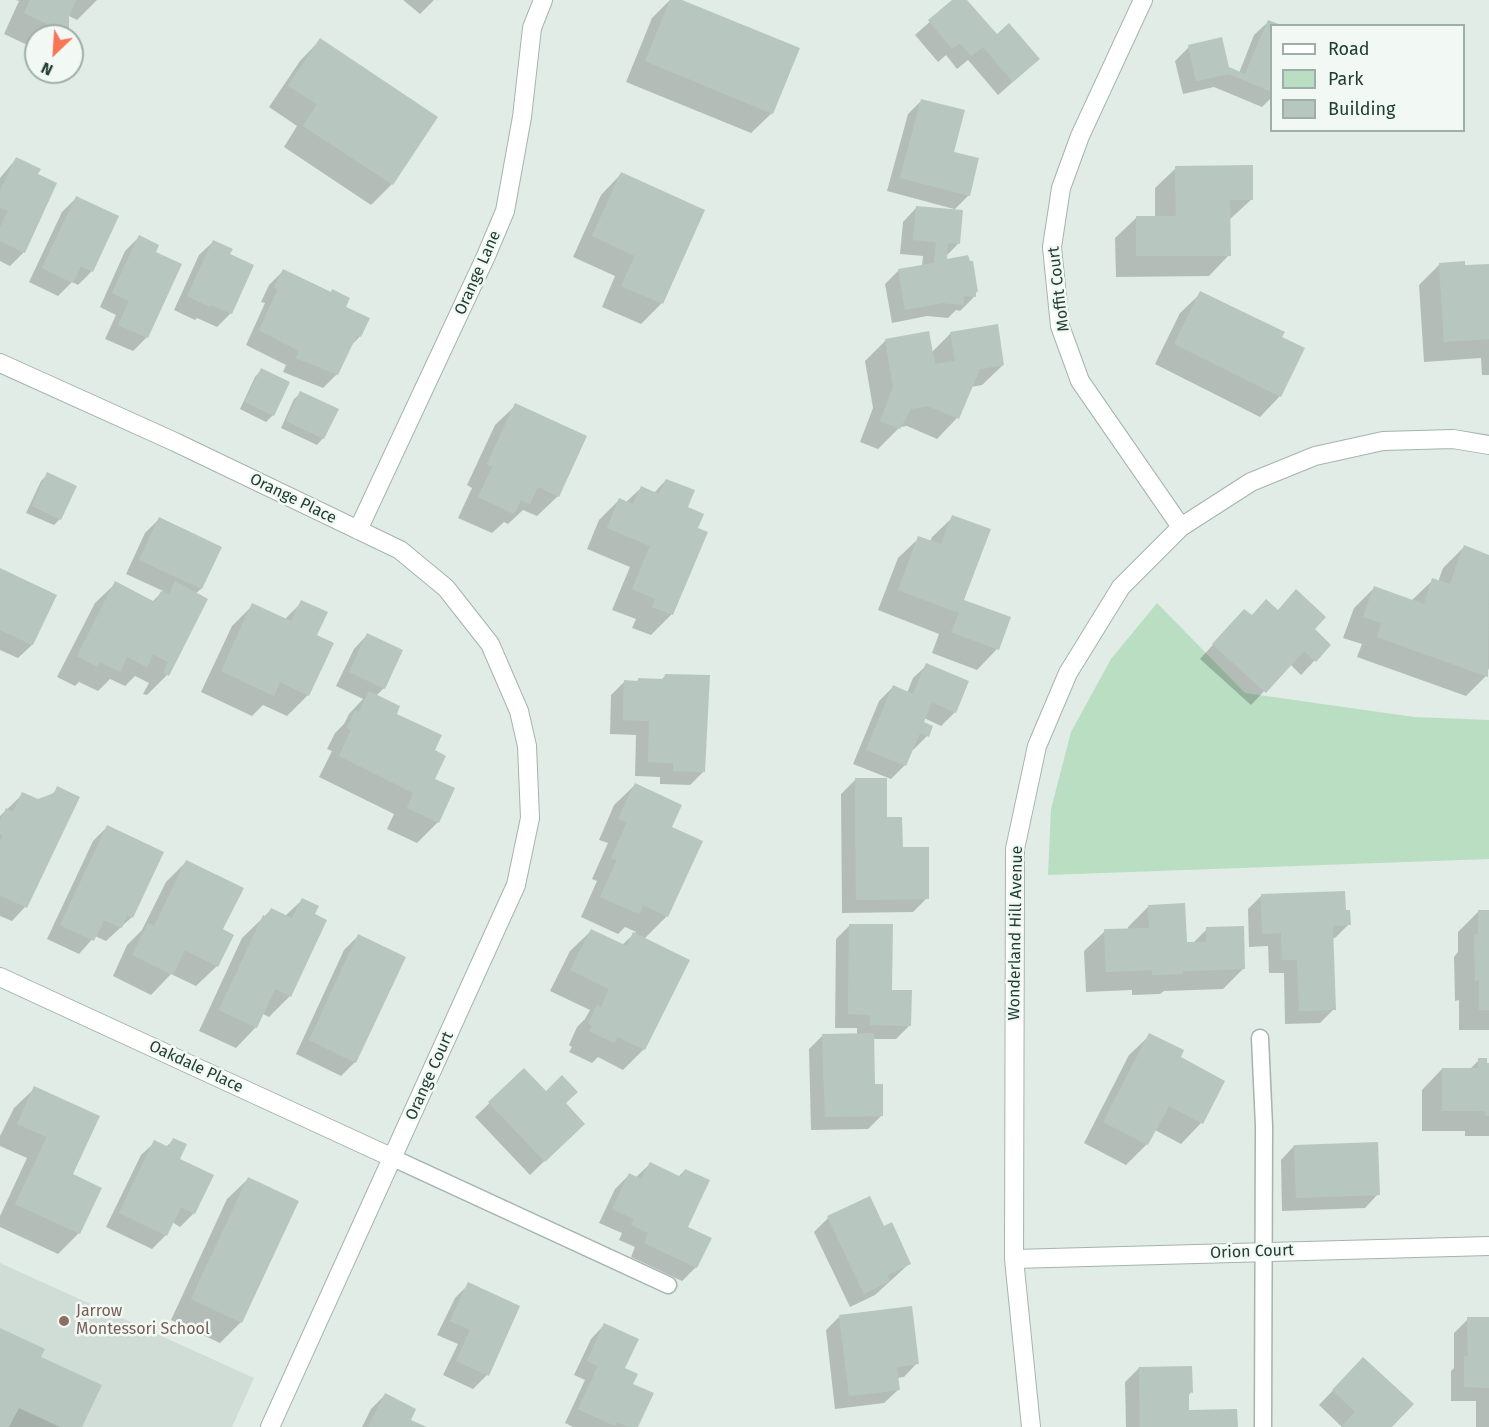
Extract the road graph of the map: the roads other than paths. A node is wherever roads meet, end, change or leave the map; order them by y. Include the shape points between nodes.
1 (543, 0) edge
2 (1143, 0) edge
3 (0, 363) edge
4 (1489, 445) edge
5 (1181, 527) junction
6 (358, 530) junction
7 (519, 711) joint
8 (0, 977) edge
9 (1260, 1038) dead end
10 (393, 1158) junction
11 (1489, 1246) edge
12 (1264, 1252) junction
13 (1014, 1259) junction
14 (668, 1286) dead end
15 (270, 1427) edge
16 (1031, 1427) edge
17 (1263, 1427) edge

1 - 6 street, Orange Lane via 531,28 522,117 505,211
2 - 5 street, Moffit Court via 1080,136 1061,188 1052,247 1060,326 1080,381
3 - 6 street, Orange Place
4 - 5 street, Wonderland Hill Avenue via 1453,439 1383,441 1315,456 1251,482
5 - 13 street, Wonderland Hill Avenue via 1121,587 1068,673 1037,746 1015,849
6 - 7 street, Orange Place via 400,550 446,588 490,644
7 - 10 street, Orange Court via 527,746 530,818 516,885
8 - 10 street, Oakdale Place
9 - 12 lane
10 - 14 lane
10 - 15 street, Orange Court
11 - 12 street, Orion Court
12 - 13 street, Orion Court
12 - 17 lane
13 - 16 street, Wonderland Hill Avenue

